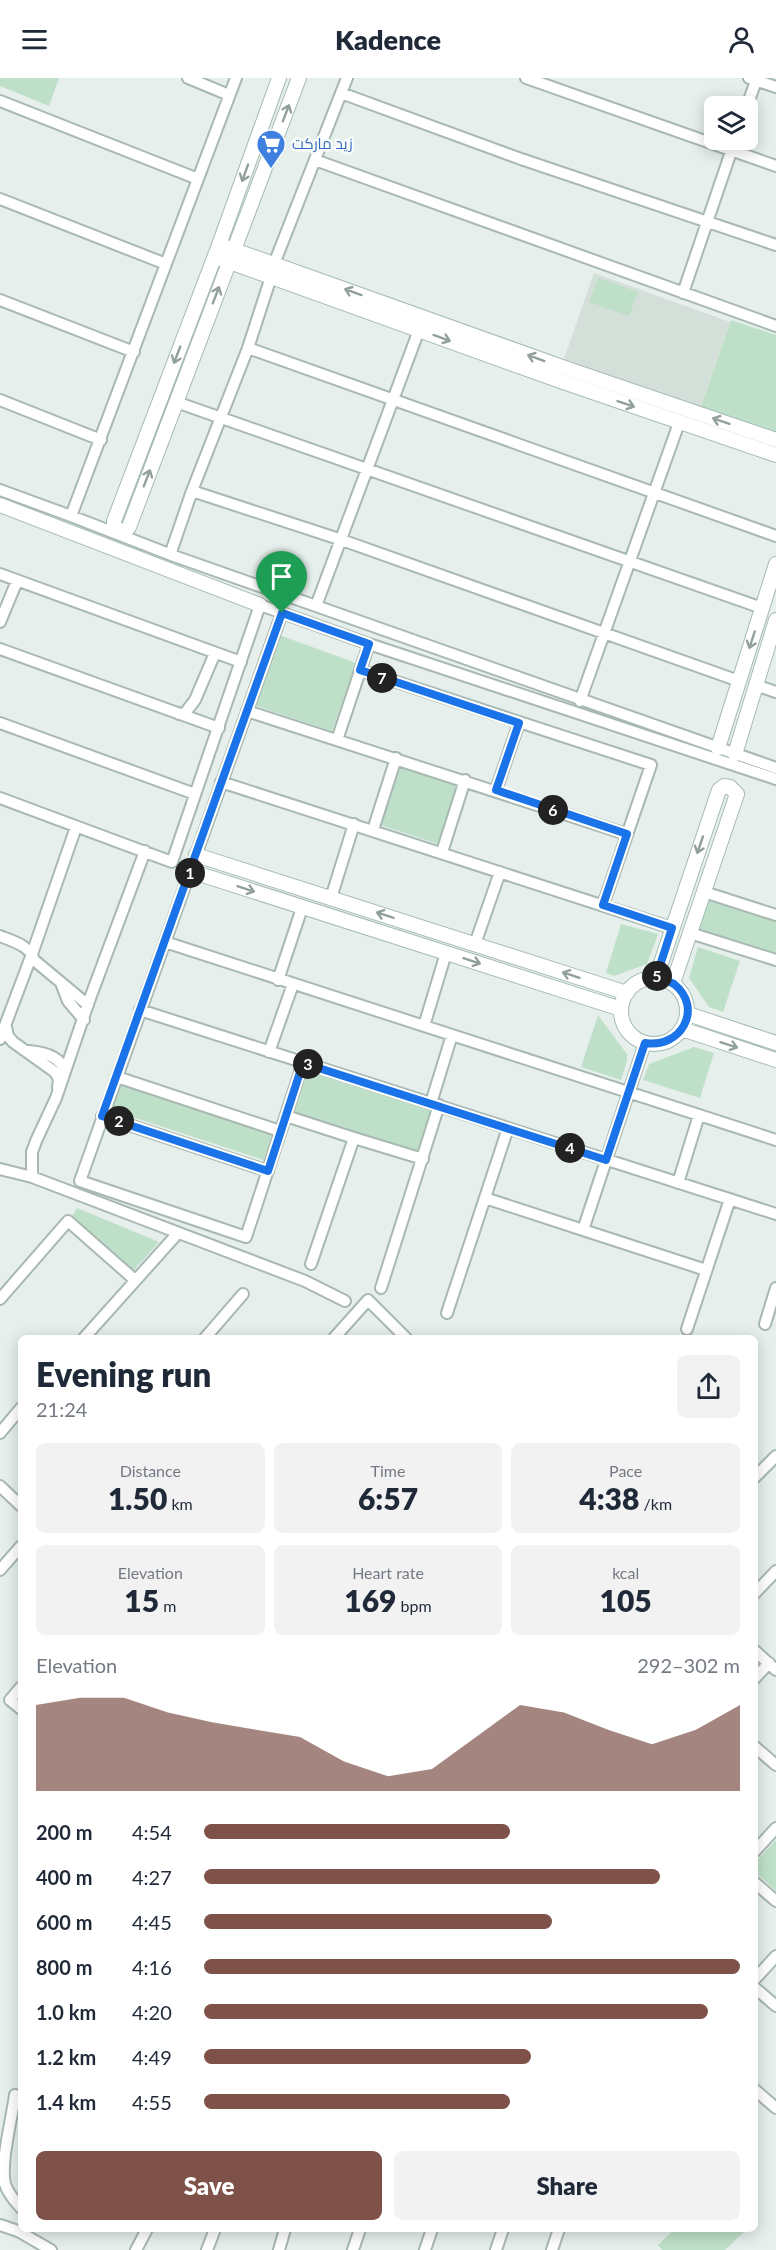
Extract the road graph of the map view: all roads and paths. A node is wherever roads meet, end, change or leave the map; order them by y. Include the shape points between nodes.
1 (188, 78) edge
2 (236, 78) edge
3 (279, 78) edge
4 (299, 78) edge
5 (347, 78) edge
6 (526, 78) edge
7 (754, 79) edge
8 (776, 87) edge
9 (341, 93) junction
10 (229, 95) junction
11 (750, 96) edge
12 (0, 101) edge
13 (731, 151) junction
14 (315, 160) junction
15 (776, 166) edge
16 (198, 179) junction
17 (0, 199) edge
18 (706, 222) junction
19 (776, 245) edge
20 (217, 251) junction
21 (231, 256) junction
22 (166, 264) junction
23 (272, 270) junction
24 (683, 292) junction
25 (0, 300) edge
26 (776, 326) edge
27 (419, 330) junction
28 (248, 348) junction
29 (134, 352) junction
30 (566, 376) junction
31 (0, 400) edge
32 (392, 401) junction
33 (176, 402) junction
34 (220, 417) junction
35 (679, 423) junction
36 (101, 440) junction
37 (776, 440) edge
38 (776, 455) edge
39 (367, 469) junction
40 (0, 490) edge
41 (192, 491) junction
42 (653, 494) junction
43 (0, 506) edge
44 (70, 516) junction
45 (776, 536) edge
46 (339, 539) junction
47 (174, 556) junction
48 (629, 563) junction
49 (775, 572) edge
50 (0, 574) edge
51 (17, 581) junction
52 (260, 605) junction
53 (316, 606) junction
54 (762, 608) junction
55 (282, 613) junction
56 (776, 620) edge
57 (0, 622) edge
58 (604, 633) junction
59 (369, 644) junction
60 (0, 649) edge
61 (215, 653) junction
62 (241, 662) junction
63 (360, 670) junction
64 (739, 681) junction
65 (755, 685) junction
66 (776, 692) edge
67 (580, 700) junction
68 (247, 711) junction
69 (179, 714) junction
70 (0, 723) edge
71 (519, 723) junction
72 (219, 728) junction
73 (337, 740) junction
74 (718, 748) junction
75 (735, 753) junction
76 (396, 758) junction
77 (776, 768) edge
78 (776, 779) edge
79 (465, 780) junction
80 (221, 782) junction
81 (496, 790) junction
82 (195, 794) junction
83 (0, 798) edge
84 (354, 824) junction
85 (76, 827) junction
86 (373, 830) junction
87 (627, 834) junction
88 (145, 851) junction
89 (442, 852) junction
90 (196, 855) junction
91 (190, 871) junction
92 (500, 872) junction
93 (704, 892) junction
94 (331, 898) junction
95 (603, 905) junction
96 (302, 908) junction
97 (776, 915) edge
98 (672, 928) junction
99 (690, 933) junction
100 (0, 936) edge
101 (165, 942) junction
102 (475, 944) junction
103 (446, 953) junction
104 (32, 954) junction
105 (776, 960) edge
106 (656, 978) junction
107 (59, 980) junction
108 (278, 980) junction
109 (673, 983) junction
110 (293, 984) junction
111 (627, 993) junction
112 (88, 1005) junction
113 (621, 1009) junction
114 (140, 1010) junction
115 (687, 1014) junction
116 (84, 1020) junction
117 (424, 1026) junction
118 (6, 1027) junction
119 (682, 1029) junction
120 (452, 1035) junction
121 (0, 1039) edge
122 (645, 1043) junction
123 (776, 1043) edge
124 (28, 1051) junction
125 (269, 1052) junction
126 (776, 1060) edge
127 (303, 1063) junction
128 (65, 1071) junction
129 (117, 1077) junction
130 (58, 1092) junction
131 (628, 1093) junction
132 (435, 1104) junction
133 (699, 1115) junction
134 (102, 1116) junction
135 (286, 1116) junction
136 (508, 1128) junction
137 (280, 1131) junction
138 (354, 1138) junction
139 (776, 1140) edge
140 (423, 1159) junction
141 (606, 1160) junction
142 (0, 1169) edge
143 (268, 1171) junction
144 (32, 1177) junction
145 (678, 1184) junction
146 (485, 1198) junction
147 (730, 1199) junction
148 (776, 1214) edge
149 (583, 1230) junction
150 (178, 1233) junction
151 (311, 1264) dead end
152 (706, 1270) junction
153 (135, 1280) junction
154 (381, 1288) dead end
155 (776, 1288) edge
156 (243, 1294) dead end
157 (1, 1298) edge
158 (345, 1301) dead end
159 (447, 1313) dead end
160 (765, 1324) dead end
161 (687, 1329) dead end
162 (87, 1335) edge
163 (208, 1335) edge
164 (337, 1335) edge
165 (403, 1335) edge
166 (18, 1412) edge
167 (0, 1433) edge
168 (776, 1456) edge
169 (758, 1474) edge
170 (0, 1486) edge
171 (18, 1503) edge
172 (18, 1549) edge
173 (0, 1570) edge
174 (776, 1571) edge
175 (758, 1590) edge
176 (758, 1654) edge
177 (772, 1666) edge
178 (758, 1675) edge
179 (18, 1691) edge
180 (18, 1707) edge
181 (758, 1749) edge
182 (776, 1765) edge
183 (776, 1828) edge
184 (758, 1848) edge
185 (758, 1885) edge
186 (776, 1901) edge
187 (776, 1956) edge
188 (758, 1976) edge
189 (758, 1990) edge
190 (776, 2006) edge
191 (758, 2093) edge
192 (15, 2095) dead end
193 (776, 2108) edge
194 (18, 2204) edge
195 (0, 2225) edge
196 (18, 2231) edge
197 (20, 2232) edge
198 (36, 2232) edge
199 (145, 2232) edge
200 (214, 2232) edge
201 (284, 2232) edge
202 (359, 2232) edge
203 (431, 2232) edge
204 (502, 2232) edge
205 (559, 2232) edge
206 (39, 2243) junction
207 (51, 2250) edge
208 (136, 2250) edge
209 (207, 2250) edge
210 (279, 2250) edge
211 (353, 2250) edge
212 (425, 2250) edge
213 (496, 2250) edge
214 (552, 2250) edge

1 - 10 street
2 - 10 street
3 -> 20 street
21 -> 4 street
5 - 9 street
6 - 13 street
7 - 8 street
7 - 11 street
9 - 14 street
9 - 18 street
10 - 16 street
12 - 16 street
13 - 15 street
13 - 18 street
14 - 23 street
14 - 24 street
16 - 22 street
17 - 22 street
18 - 19 street
18 - 24 street
20 - 21 street
20 -> 33 street via 114,521 120,531 129,527
21 - 23 street
33 -> 21 street
22 - 29 street
23 - 27 street
23 - 28 street
30 -> 23 street
24 - 26 street
25 - 29 street
27 -> 30 street
27 - 32 street
28 - 32 street
28 - 34 street
29 - 36 street
30 -> 35 street
37 -> 30 street
31 - 36 street
32 - 39 street
32 - 42 street
33 - 34 street
34 - 39 street
34 - 41 street
35 - 38 street
35 - 42 street
36 - 44 street
39 - 46 street
39 - 48 street
40 - 44 street
41 - 46 street
41 - 47 street via 171,552
42 - 45 street
42 - 48 street
43 - 52 street
44 - 47 street
46 - 53 street
46 - 58 street
47 - 53 street
48 - 54 street
48 - 58 street
49 - 54 street
50 - 51 street
51 - 57 street
51 - 61 street
52 - 55 street
52 - 62 street
53 - 67 street
54 -> 64 street
55 - 59 street
55 - 68 street
56 - 65 street
58 - 64 street
58 - 67 street
59 - 63 street
59 - 78 street
60 - 69 street
61 - 62 street
61 - 69 street via 195,700 185,713
62 - 72 street
63 - 71 street
63 - 73 street
64 - 74 street
65 - 66 street
65 - 75 street
67 - 74 street
68 - 73 street
68 - 80 street
69 - 72 street
70 - 82 street
71 - 81 street
71 - 87 street via 651,765
72 - 82 street
73 - 76 street
74 - 75 street
75 - 77 street
76 - 79 street
76 - 86 street
79 - 81 street
79 - 89 street
80 - 84 street
80 - 90 street
81 - 87 street
82 - 88 street via 172,862
83 - 85 street
84 - 86 street
84 - 94 street
85 - 88 street
85 - 104 street
86 - 89 street
87 - 95 street
88 - 112 street
89 - 92 street
90 - 91 street
90 - 94 street
91 -> 96 street
91 - 101 street
92 - 95 street
92 - 102 street
93 - 97 street
93 -> 98 street via 737,794 726,786 719,790
93 - 99 street
102 -> 94 street
95 - 98 street
96 - 103 street
96 - 108 street
98 - 106 street
99 - 105 street
99 - 109 street
100 - 104 street
101 - 108 street
101 - 114 street
111 -> 102 street
103 -> 113 street
103 - 117 street
104 - 107 street
104 - 118 street
106 - 109 street
106 - 111 street via 636,984
107 - 112 street
107 - 116 street via 68,1001
108 - 110 street
109 - 115 street via 685,999
110 - 117 street
110 - 125 street
111 - 113 street
112 - 116 street
113 - 122 street via 630,1034
114 - 125 street
114 - 129 street
115 - 119 street
115 - 123 street
116 - 128 street
117 - 120 street
118 - 121 street
118 - 124 street via 13,1042
119 - 122 street via 670,1041
119 -> 126 street
120 - 131 street
120 - 132 street
122 - 131 street
124 - 128 street via 50,1055 63,1064
124 - 130 street via 55,1072 59,1078
125 - 127 street
127 - 132 street
127 - 135 street
128 - 130 street
129 - 134 street
129 - 137 street
130 - 144 street via 32,1152
131 - 133 street
131 - 141 street
132 - 136 street
132 - 140 street
133 - 139 street
133 - 145 street
134 - 143 street
134 - 143 street via 80,1181 246,1237
135 - 137 street
135 - 138 street
136 - 141 street
136 - 146 street
137 - 143 street
138 - 140 street
138 - 151 street
140 - 154 street
141 - 145 street
141 - 149 street
142 - 144 street
144 - 150 street
145 - 147 street
146 - 149 street
146 - 159 street
147 - 148 street
147 - 152 street
149 - 152 street
150 - 153 street
150 - 158 street via 305,1281
152 - 161 street
153 - 157 street via 68,1221
153 - 162 street
155 - 160 street
156 - 163 street
164 - 165 street via 368,1300
166 - 167 street
168 - 169 street
170 - 171 street
172 - 173 street
174 - 175 street
176 - 177 street
177 - 178 street
179 - 180 street via 10,1700
181 - 182 street
183 - 184 street
185 - 186 street
187 - 188 street
189 - 190 street
191 - 193 street
192 - 194 street via 4,2166 5,2184
195 - 196 street
197 - 206 street
198 - 206 street
199 - 208 street
200 - 209 street
201 - 210 street
202 - 211 street
203 - 212 street
204 - 213 street
205 - 214 street
206 - 207 street

